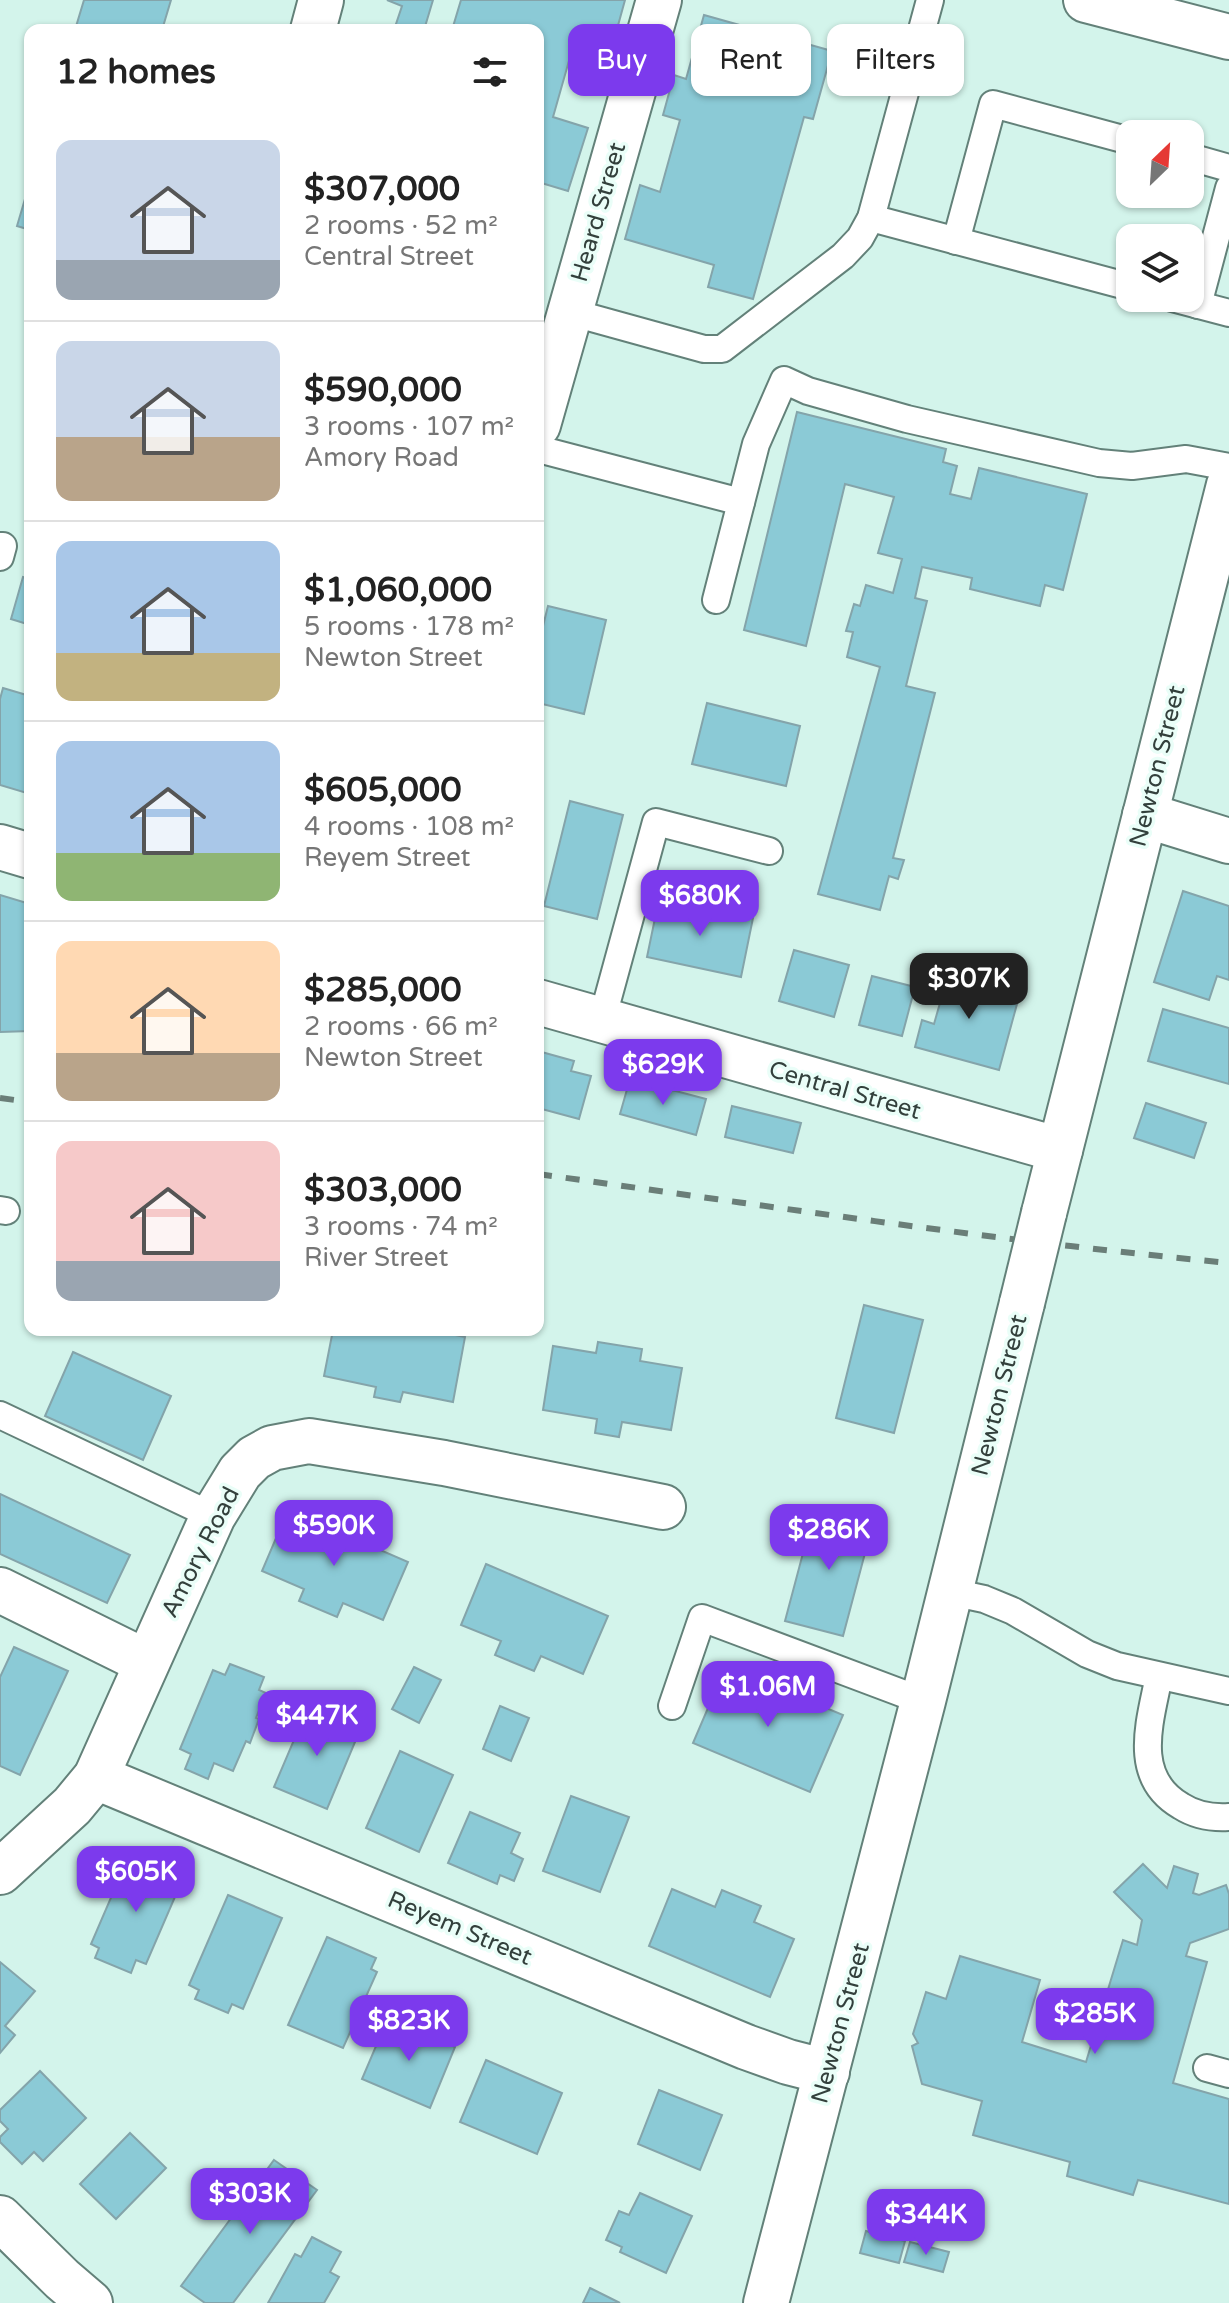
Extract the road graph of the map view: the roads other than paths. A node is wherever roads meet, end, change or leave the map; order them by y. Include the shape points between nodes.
1 (321, 0) edge
2 (659, 0) edge
3 (930, 0) edge
4 (1086, 0) edge
5 (315, 24) edge
6 (1229, 37) edge
7 (1116, 137) edge
8 (1204, 161) edge
9 (1229, 168) edge
10 (1229, 188) edge
11 (871, 218) junction
12 (956, 241) junction
13 (1204, 282) edge
14 (1116, 283) edge
15 (1204, 307) edge
16 (570, 312) junction
17 (1229, 313) edge
18 (544, 404) edge
19 (544, 451) edge
20 (1229, 467) edge
21 (1229, 485) edge
22 (741, 502) junction
23 (0, 546) edge
24 (0, 557) edge
25 (716, 600) dead end
26 (1145, 815) junction
27 (1229, 841) edge
28 (0, 847) edge
29 (769, 851) dead end
30 (24, 854) edge
31 (544, 1004) edge
32 (602, 1020) junction
33 (1060, 1150) junction
34 (0, 1415) edge
35 (663, 1507) dead end
36 (213, 1516) junction
37 (0, 1590) edge
38 (951, 1592) junction
39 (146, 1662) junction
40 (1159, 1676) junction
41 (1229, 1691) edge
42 (923, 1701) junction
43 (672, 1706) dead end
44 (96, 1777) junction
45 (1229, 1817) edge
46 (0, 1872) edge
47 (827, 2072) junction
48 (0, 2218) edge
49 (775, 2301) edge
50 (90, 2303) edge

1 - 5 street
2 - 16 street, Heard Street
3 - 11 lane
4 - 6 street
7 - 12 lane via 993,104
8 - 9 lane
10 - 13 lane
11 - 12 lane
11 - 16 lane via 843,256 722,349 704,349
12 - 14 lane
15 - 17 lane
16 - 18 street, Heard Street
19 - 22 lane
20 - 22 lane via 1186,459 1132,466 1099,463 907,419 784,380 759,433
21 - 26 street, Newton Street
22 - 25 lane
23 - 24 lane
26 - 27 street
26 - 33 street, Newton Street
28 - 30 street
29 - 32 lane via 656,822
31 - 32 street, Central Street
32 - 33 street, Central Street
33 - 38 street, Newton Street, bridge
34 - 36 lane
35 - 36 street, Amory Road via 309,1441 272,1448 254,1458
36 - 39 street, Amory Road
37 - 39 street
38 - 40 lane via 1013,1611 1087,1654
38 - 42 street, Newton Street
39 - 44 street, Amory Road
40 - 41 lane
40 - 45 lane via 1147,1754 1157,1784 1186,1809
42 - 43 lane via 702,1618
42 - 47 street, Newton Street
44 - 46 street, Amory Road
44 - 47 street, Reyem Street via 746,2047
47 - 49 street, Newton Street
48 - 50 street

